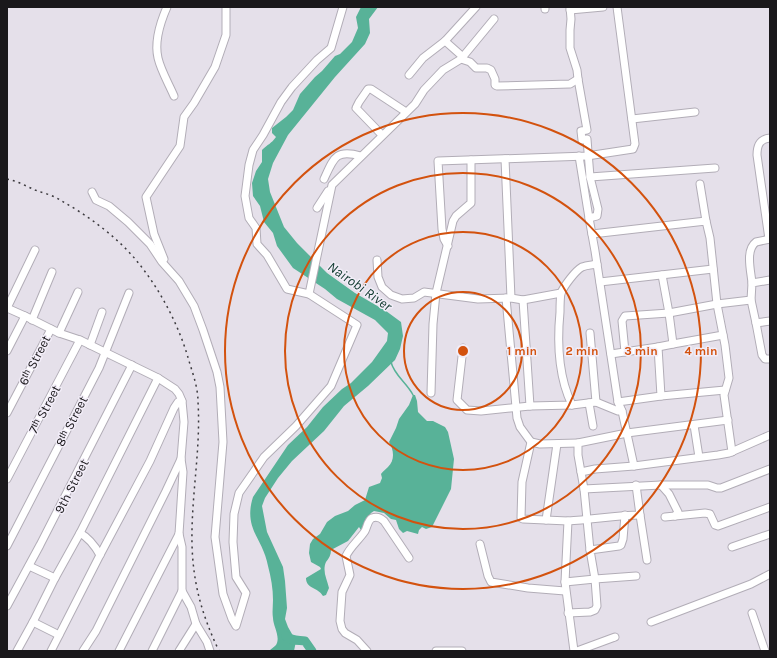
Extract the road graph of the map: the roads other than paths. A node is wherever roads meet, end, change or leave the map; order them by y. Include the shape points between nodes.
1 (167, 7) edge
2 (226, 7) edge
3 (343, 7) edge
4 (476, 7) edge
5 (603, 7) edge
6 (617, 7) edge
7 (570, 9) edge
8 (494, 19) dead end
9 (445, 41) junction
10 (462, 58) junction
11 (409, 75) dead end
12 (578, 79) junction
13 (174, 96) dead end
14 (406, 112) junction
15 (695, 112) dead end
16 (632, 119) junction
17 (382, 135) junction
18 (770, 138) edge
19 (361, 156) junction
20 (579, 156) junction
21 (587, 156) junction
22 (505, 159) junction
23 (471, 160) junction
24 (715, 168) dead end
25 (590, 177) junction
26 (324, 179) dead end
27 (700, 184) dead end
28 (332, 186) junction
29 (92, 192) dead end
30 (317, 208) dead end
31 (589, 218) junction
32 (706, 220) junction
33 (592, 234) junction
34 (770, 239) edge
35 (448, 246) junction
36 (35, 250) dead end
37 (377, 260) dead end
38 (597, 264) junction
39 (714, 269) junction
40 (168, 271) junction
41 (52, 272) dead end
42 (662, 275) junction
43 (770, 280) edge
44 (600, 282) junction
45 (752, 283) junction
46 (310, 290) junction
47 (78, 292) dead end
48 (129, 293) dead end
49 (436, 293) junction
50 (562, 293) junction
51 (508, 298) junction
52 (523, 300) junction
53 (751, 300) junction
54 (717, 304) junction
55 (7, 308) edge
56 (102, 312) dead end
57 (669, 313) junction
58 (28, 318) junction
59 (770, 321) edge
60 (756, 323) junction
61 (50, 329) junction
62 (59, 333) junction
63 (590, 333) dead end
64 (723, 335) junction
65 (80, 340) junction
66 (673, 344) junction
67 (90, 345) junction
68 (658, 347) junction
69 (463, 348) dead end
70 (7, 351) edge
71 (104, 352) junction
72 (625, 352) junction
73 (611, 354) junction
74 (770, 359) edge
75 (132, 365) junction
76 (158, 378) junction
77 (725, 390) junction
78 (431, 394) dead end
79 (660, 396) junction
80 (182, 401) junction
81 (618, 402) junction
82 (592, 403) junction
83 (572, 405) junction
84 (530, 406) junction
85 (515, 408) junction
86 (622, 411) junction
87 (7, 413) edge
88 (728, 420) junction
89 (694, 425) junction
90 (593, 426) dead end
91 (627, 433) junction
92 (770, 435) edge
93 (531, 442) junction
94 (578, 443) junction
95 (557, 444) junction
96 (732, 452) junction
97 (699, 457) junction
98 (181, 459) junction
99 (634, 466) junction
100 (770, 469) edge
101 (581, 472) junction
102 (7, 479) edge
103 (636, 485) junction
104 (661, 485) junction
105 (584, 489) junction
106 (770, 507) edge
107 (625, 515) junction
108 (640, 515) junction
109 (675, 516) junction
110 (665, 517) dead end
111 (546, 520) junction
112 (568, 521) junction
113 (587, 521) junction
114 (80, 533) junction
115 (179, 534) junction
116 (770, 534) edge
117 (480, 544) dead end
118 (7, 546) edge
119 (732, 547) dead end
120 (590, 550) junction
121 (100, 555) junction
122 (409, 558) dead end
123 (647, 560) dead end
124 (29, 566) junction
125 (636, 576) dead end
126 (769, 577) edge
127 (55, 578) junction
128 (595, 579) junction
129 (565, 582) junction
130 (182, 591) junction
131 (565, 591) junction
132 (7, 606) edge
133 (568, 613) junction
134 (752, 613) dead end
135 (33, 622) junction
136 (651, 622) dead end
137 (196, 624) junction
138 (59, 635) junction
139 (615, 637) dead end
140 (17, 651) edge
141 (52, 651) edge
142 (83, 651) edge
143 (119, 651) edge
144 (152, 651) edge
145 (179, 651) edge
146 (210, 651) edge
147 (367, 651) edge
148 (436, 651) edge
149 (462, 651) edge
150 (574, 651) edge
151 (577, 651) edge
152 (765, 651) edge

1 - 13 street via 159,27 158,58
2 - 40 street via 226,35 214,67 184,117 180,146 146,197 154,234
3 - 46 street via 331,48 305,72 280,102 253,150 248,165 245,196 249,218 256,228 257,244 268,254 287,289
4 - 9 street
5 - 7 street
6 - 16 street
7 - 12 street via 570,48
8 - 10 street
9 - 10 street
9 - 11 street via 423,58
10 - 12 street via 476,68 491,70 497,86 570,84
10 - 14 street via 444,70
12 - 21 street via 587,130 580,131 582,140 587,139
14 - 17 street
14 - 17 street via 372,89 368,90 356,108
15 - 16 street
16 - 21 street via 635,144 633,149
17 - 19 street
18 - 34 street via 760,142 757,148
19 - 26 street via 342,153 330,164
19 - 28 street
20 - 21 street
20 - 22 street
20 - 31 street
21 - 25 street
22 - 23 street
22 - 51 street
23 - 35 street via 471,203 453,221
23 - 35 street via 438,161 442,229
24 - 25 street
25 - 31 street via 598,209 597,216
27 - 32 street
28 - 30 street
28 - 46 street
29 - 40 street via 96,200 109,206 140,233
31 - 33 street
32 - 33 street
32 - 39 street
33 - 38 street
34 - 45 street via 756,242 751,249
35 - 49 street
36 - 55 street
37 - 49 street via 378,277 382,287 391,295 402,299 414,298 424,292
38 - 44 street
38 - 50 street via 577,271
39 - 42 street
39 - 54 street
40 - 46 street via 179,281 194,306 220,387 223,442 215,537 223,594 236,626 246,593 236,577 233,542 234,514 239,494 264,457 331,386 357,325
41 - 58 street
42 - 44 street
42 - 57 street
43 - 45 street
44 - 73 street
45 - 53 street
47 - 62 street
48 - 71 street, 8ᵗʰ Street
49 - 51 street via 478,299
49 - 78 street
50 - 52 street
50 - 83 street via 558,328 560,365
51 - 52 street
51 - 85 street
52 - 84 street
53 - 54 street
53 - 60 street
54 - 57 street
54 - 64 street
55 - 58 street
56 - 67 street
57 - 66 street
57 - 72 street via 625,316 622,321
58 - 61 street
58 - 70 street
59 - 60 street
60 - 74 street via 762,355 765,359
61 - 62 street
61 - 87 street, 6ᵗʰ Street
62 - 65 street
63 - 82 street
64 - 66 street
64 - 77 street via 729,378
65 - 67 street
65 - 102 street, 7ᵗʰ Street
66 - 68 street
67 - 71 street
68 - 72 street
68 - 79 street
69 - 85 street via 457,400 467,410
71 - 75 street
71 - 118 street, 8ᵗʰ Street via 99,368
72 - 73 street
73 - 81 street
75 - 76 street
75 - 124 street, 9th Street
76 - 80 street via 175,389
76 - 114 street
77 - 79 street
77 - 88 street
79 - 81 street
80 - 98 street via 184,422
80 - 121 street via 174,408 150,461
81 - 86 street
82 - 83 street
82 - 86 street
82 - 90 street
83 - 84 street
84 - 85 street
85 - 93 street via 520,427
86 - 91 street
88 - 89 street
88 - 96 street
89 - 91 street
89 - 97 street
91 - 94 street
91 - 99 street
92 - 96 street
93 - 95 street
93 - 111 street via 522,482 521,518
94 - 95 street
94 - 101 street
95 - 111 street
96 - 97 street
97 - 99 street
98 - 115 street via 183,472
98 - 142 street via 96,631
99 - 101 street
100 - 104 street via 721,488 708,485
101 - 105 street
103 - 104 street
103 - 105 street
103 - 108 street
104 - 109 street via 678,512
105 - 113 street
106 - 109 street via 718,526 710,514
107 - 108 street
107 - 113 street
107 - 120 street via 624,539 621,545
108 - 123 street
109 - 110 street
111 - 112 street
112 - 113 street
112 - 129 street
113 - 120 street
114 - 121 street via 87,537
114 - 127 street
115 - 130 street via 182,547
115 - 143 street
116 - 119 street
117 - 131 street via 491,582
120 - 128 street
121 - 138 street
122 - 147 street via 384,521 376,517 371,518 365,531 346,556 350,575 342,588 340,621 345,633 357,640
124 - 127 street
124 - 132 street, 9th Street
125 - 128 street
126 - 136 street
127 - 135 street
128 - 129 street
128 - 133 street via 595,610
129 - 131 street
130 - 137 street via 191,607
130 - 144 street
131 - 133 street
133 - 150 street
134 - 152 street
135 - 138 street
135 - 140 street
137 - 145 street
137 - 146 street
138 - 141 street
139 - 151 street
148 - 149 street

